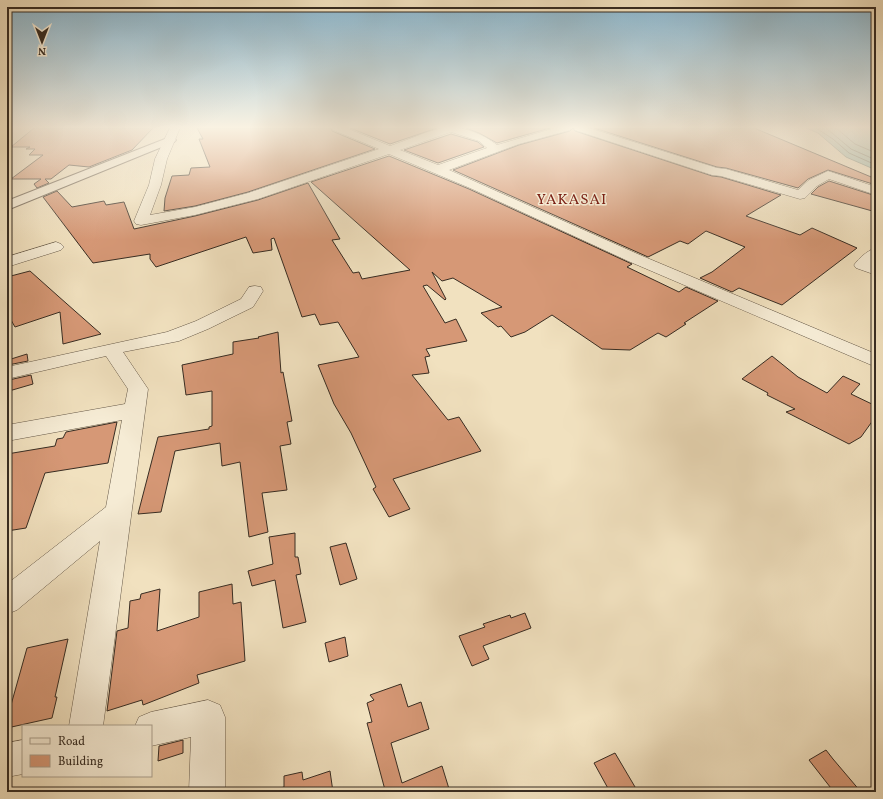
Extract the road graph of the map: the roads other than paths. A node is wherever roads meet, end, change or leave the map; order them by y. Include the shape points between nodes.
1 (100, 165) edge
2 (160, 165) edge
3 (342, 165) edge
4 (426, 165) edge
5 (450, 165) edge
6 (695, 165) edge
7 (437, 170) junction
8 (876, 190) edge
9 (7, 206) edge
10 (56, 248) dead end
11 (876, 253) edge
12 (7, 262) edge
13 (876, 270) edge
14 (255, 291) dead end
15 (112, 349) junction
16 (876, 361) edge
17 (7, 373) edge
18 (135, 410) junction
19 (7, 432) edge
20 (118, 512) junction
21 (7, 601) edge
22 (86, 725) edge
23 (152, 729) edge
24 (22, 757) edge
25 (7, 760) edge
26 (206, 792) edge

1 - 9 street
2 - 3 street via 155,186 141,221 254,196
4 - 7 street
5 - 7 street
6 - 8 street via 800,195 813,183 828,175
7 - 16 street via 634,258
10 - 12 street
11 - 13 street via 862,265
14 - 15 street via 247,303 202,325 172,336
15 - 17 street
15 - 18 street via 138,389
18 - 19 street
18 - 20 street
20 - 21 street
20 - 22 street
23 - 26 street via 208,717
24 - 25 street

